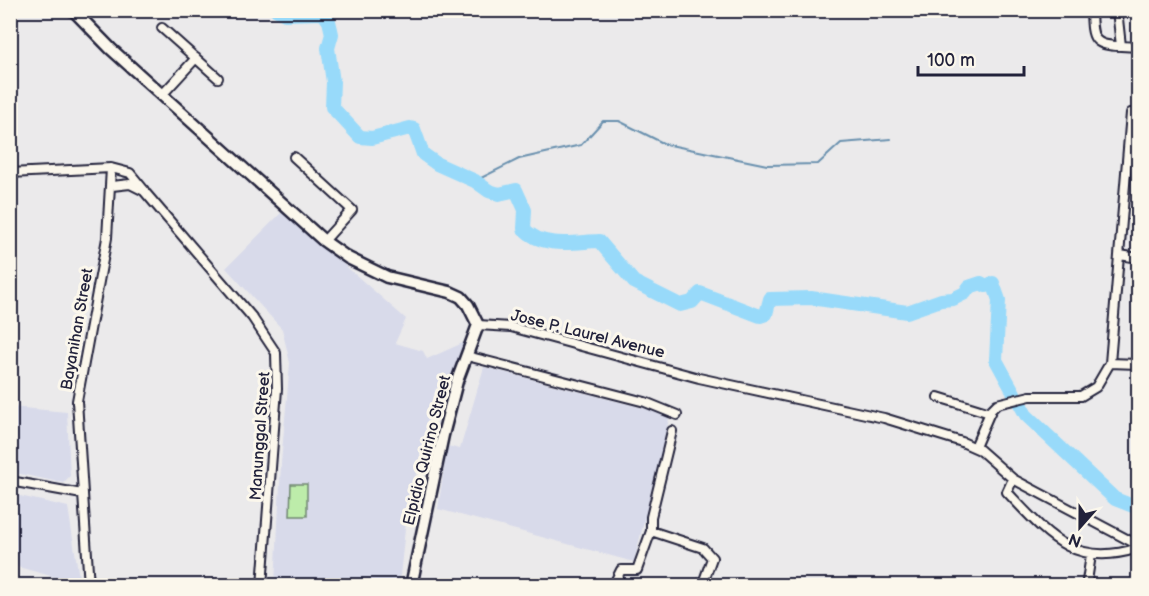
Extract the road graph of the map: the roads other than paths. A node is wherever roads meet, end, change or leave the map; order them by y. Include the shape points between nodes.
1 (73, 10) edge
2 (1091, 10) edge
3 (1117, 10) edge
4 (162, 28) dead end
5 (1121, 46) junction
6 (1138, 47) edge
7 (196, 58) junction
8 (218, 78) dead end
9 (162, 95) junction
10 (1131, 113) dead end
11 (294, 157) dead end
12 (111, 168) junction
13 (10, 173) edge
14 (130, 173) junction
15 (130, 184) junction
16 (111, 186) junction
17 (144, 191) junction
18 (324, 240) junction
19 (1120, 255) junction
20 (1138, 258) edge
21 (478, 325) junction
22 (467, 356) junction
23 (1110, 363) junction
24 (1138, 364) edge
25 (938, 398) dead end
26 (990, 413) junction
27 (677, 415) dead end
28 (672, 431) dead end
29 (975, 447) junction
30 (1014, 478) junction
31 (10, 481) edge
32 (82, 494) junction
33 (651, 531) junction
34 (1138, 547) edge
35 (1091, 555) junction
36 (1087, 581) dead end
37 (89, 585) edge
38 (262, 585) edge
39 (411, 585) edge
40 (613, 585) edge
41 (702, 585) edge

1 - 9 street
2 - 5 street via 1096,41 1105,46
3 - 5 street
4 - 7 street
5 - 6 street
7 - 8 street
7 - 9 street
9 - 18 street
10 - 19 street
11 - 18 street via 352,210
12 - 13 street
12 - 14 street
12 - 16 street, Bayanihan Street
14 - 15 street
14 - 17 street, Manunggal Street
15 - 16 street
15 - 17 street, Manunggal Street
16 - 32 street, Bayanihan Street via 107,238 79,379
17 - 38 street, Manunggal Street via 252,317 276,353 277,389
18 - 21 street via 348,258 387,277 461,297
19 - 20 street
19 - 23 street
21 - 22 street, Elpidio Quirino Street
21 - 29 street, Jose P. Laurel Avenue via 511,327 699,378 877,416
22 - 27 street via 645,402
22 - 39 street, Elpidio Quirino Street via 442,435
23 - 24 street
23 - 26 street via 1088,394 1068,398 1030,396 997,404
25 - 26 street
26 - 29 street
28 - 33 street
29 - 30 street
30 - 34 street
30 - 35 street via 1007,492 1035,524 1070,549
31 - 32 street
32 - 37 street, Bayanihan Street
33 - 40 street via 637,570 621,570
33 - 41 street via 710,553 712,558
34 - 35 street via 1120,554
35 - 36 street

